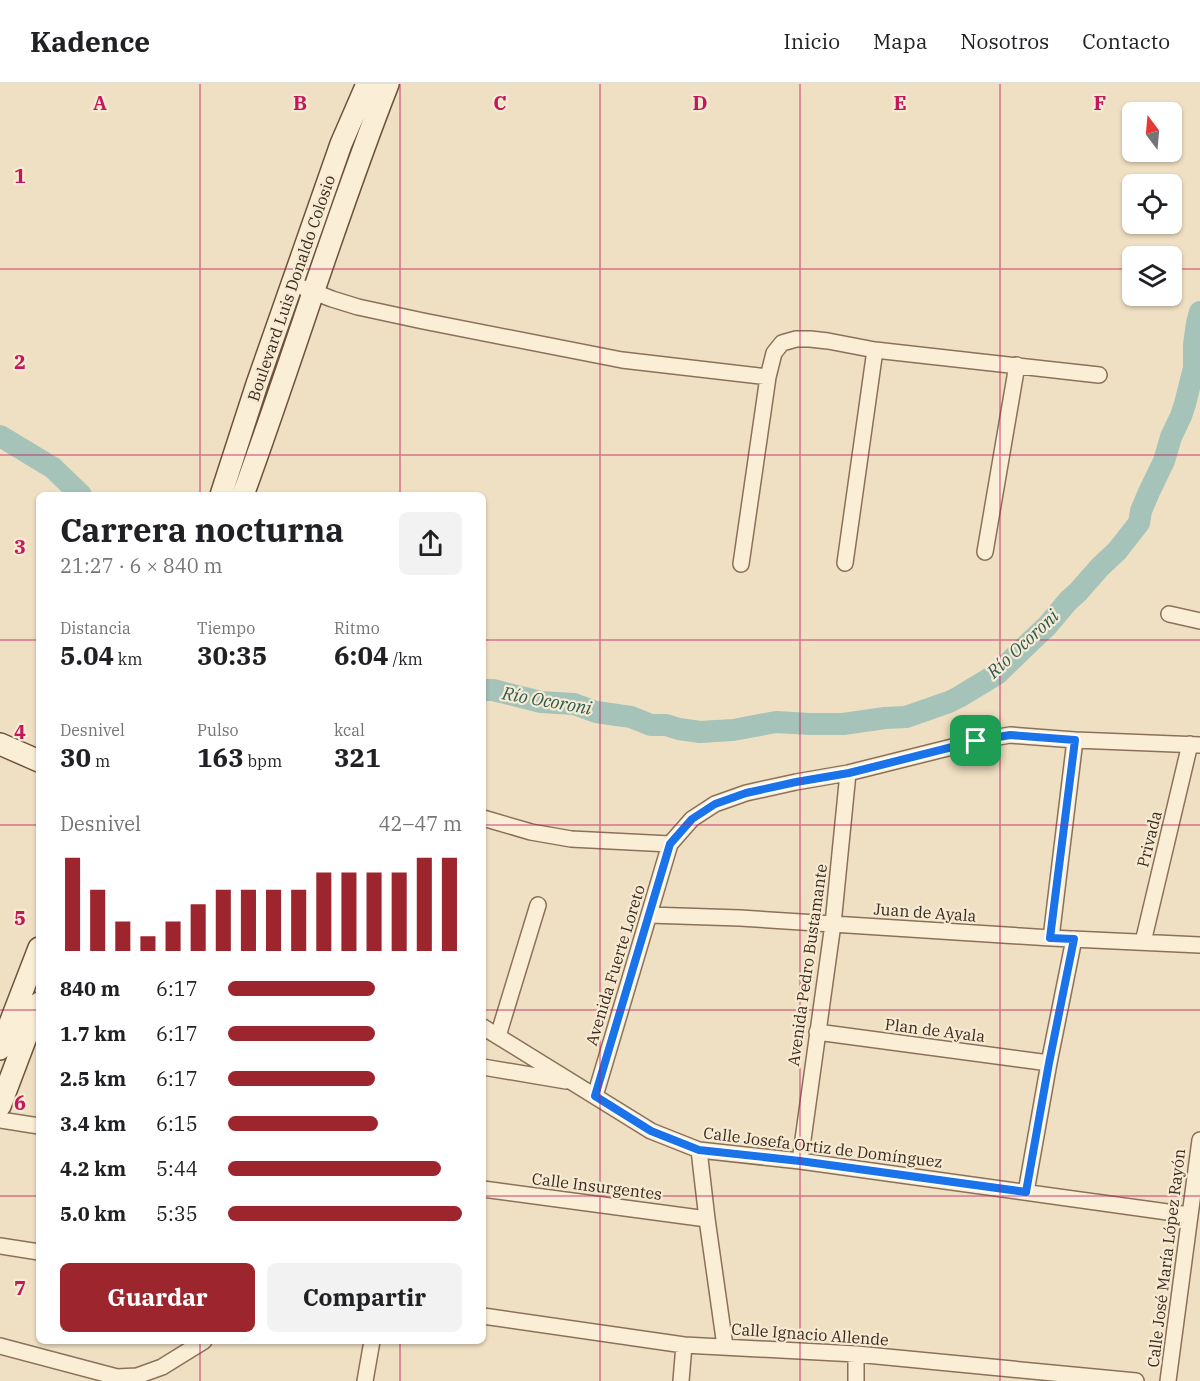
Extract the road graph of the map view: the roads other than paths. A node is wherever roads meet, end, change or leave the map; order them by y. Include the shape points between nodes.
1 (367, 84) edge
2 (388, 84) edge
3 (292, 283) junction
4 (313, 292) junction
5 (875, 350) junction
6 (1017, 365) junction
7 (1099, 375) dead end
8 (768, 377) junction
9 (222, 492) edge
10 (244, 492) edge
11 (985, 552) dead end
12 (845, 563) dead end
13 (741, 564) dead end
14 (1168, 614) dead end
15 (1200, 621) edge
16 (1075, 740) junction
17 (0, 744) edge
18 (1195, 744) edge
19 (36, 760) edge
20 (849, 773) junction
21 (486, 819) edge
22 (670, 844) junction
23 (538, 905) dead end
24 (649, 915) junction
25 (833, 924) junction
26 (1050, 938) junction
27 (1074, 939) junction
28 (1143, 942) junction
29 (1200, 945) edge
30 (36, 956) edge
31 (36, 1015) edge
32 (486, 1029) edge
33 (817, 1032) junction
34 (498, 1036) junction
35 (0, 1048) edge
36 (1049, 1063) junction
37 (486, 1068) edge
38 (573, 1083) junction
39 (595, 1096) junction
40 (0, 1106) edge
41 (0, 1120) edge
42 (36, 1126) edge
43 (1200, 1140) edge
44 (699, 1150) junction
45 (800, 1161) junction
46 (486, 1189) edge
47 (1026, 1192) junction
48 (1189, 1215) junction
49 (707, 1219) junction
50 (0, 1246) edge
51 (36, 1252) edge
52 (486, 1316) edge
53 (199, 1344) edge
54 (371, 1344) edge
55 (684, 1344) junction
56 (0, 1346) edge
57 (725, 1346) junction
58 (856, 1354) junction
59 (87, 1375) edge
60 (365, 1381) edge
61 (681, 1381) edge
62 (856, 1381) edge
63 (1136, 1381) edge
64 (1168, 1381) edge

1 - 3 main road, Boulevard Luis Donaldo Colosio via 341,144
2 - 4 main road, Boulevard Luis Donaldo Colosio
3 - 4 street
3 - 9 main road, Boulevard Luis Donaldo Colosio
4 - 8 street via 358,307 622,360
4 - 10 main road, Boulevard Luis Donaldo Colosio
5 - 6 street
5 - 8 street via 795,339 782,343 774,353
5 - 12 street
6 - 7 street
6 - 11 street
8 - 13 street
14 - 15 street
16 - 18 street
16 - 20 street via 1010,735
16 - 26 street
17 - 19 main road
18 - 28 street, Privada
20 - 22 street via 756,790 715,804 692,819
20 - 25 street, Avenida Pedro Bustamante
21 - 22 street via 572,840
22 - 24 street, Avenida Fuerte Loreto
23 - 34 street
24 - 25 street, Juan de Ayala
24 - 39 street, Avenida Fuerte Loreto
25 - 26 street, Juan de Ayala
25 - 33 street, Avenida Pedro Bustamante
26 - 27 street, Juan de Ayala
27 - 28 street, Juan de Ayala
27 - 36 street
28 - 29 street, Juan de Ayala
30 - 35 main road
31 - 40 main road
32 - 34 street, Calle Josefa Ortiz de Domínguez
33 - 36 street, Plan de Ayala
33 - 45 street, Avenida Pedro Bustamante
34 - 38 street, Calle Josefa Ortiz de Domínguez
36 - 47 street
37 - 38 street
38 - 39 street, Calle Josefa Ortiz de Domínguez
39 - 44 street, Calle Josefa Ortiz de Domínguez via 651,1131
41 - 42 street
43 - 48 street, Calle José María López Rayón
44 - 45 street, Calle Josefa Ortiz de Domínguez
44 - 49 street
45 - 47 street, Calle Josefa Ortiz de Domínguez
46 - 49 street, Calle Insurgentes
47 - 48 street, Calle Josefa Ortiz de Domínguez
48 - 64 street, Calle José María López Rayón
49 - 57 street
50 - 51 street
52 - 55 street, Calle Ignacio Allende
53 - 59 street via 137,1376
54 - 60 street
55 - 57 street, Calle Ignacio Allende
55 - 61 street
56 - 59 street
57 - 58 street, Calle Ignacio Allende
58 - 62 street
58 - 63 street, Calle Ignacio Allende

